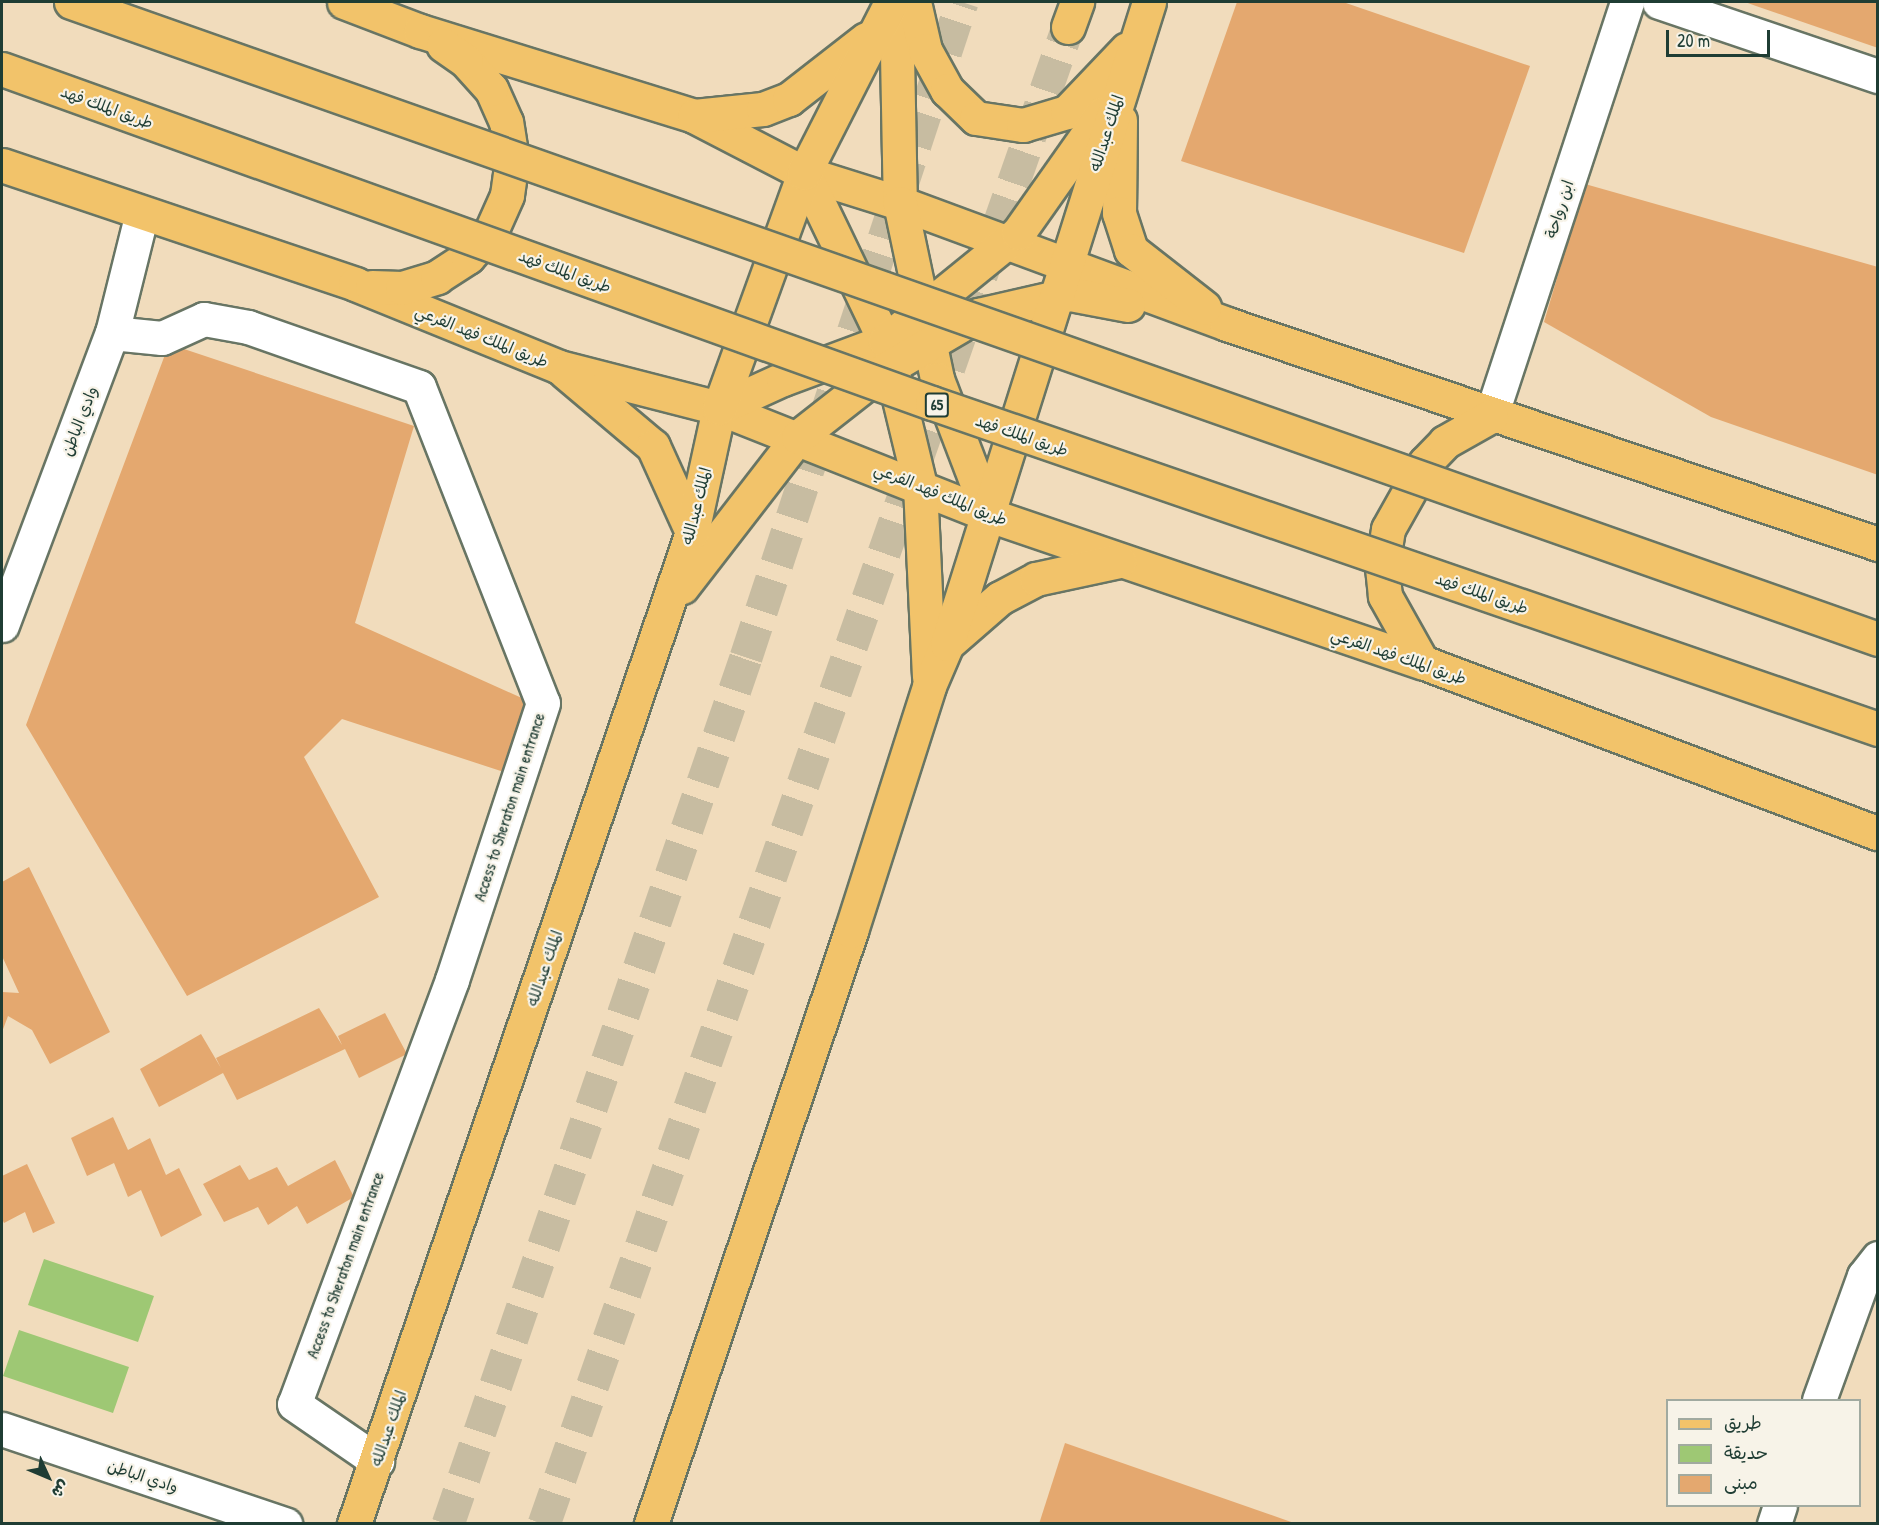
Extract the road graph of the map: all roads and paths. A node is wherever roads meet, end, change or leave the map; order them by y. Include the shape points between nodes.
1 (71, 2) edge
2 (344, 2) edge
3 (891, 2) edge
4 (897, 2) edge
5 (914, 2) edge
6 (1149, 2) edge
7 (1627, 2) edge
8 (1659, 2) edge
9 (876, 30) junction
10 (420, 31) junction
11 (1136, 39) junction
12 (2, 69) edge
13 (1878, 76) edge
14 (1120, 88) junction
15 (694, 116) junction
16 (2, 165) edge
17 (804, 173) junction
18 (900, 203) junction
19 (142, 213) junction
20 (1006, 243) junction
21 (1064, 265) junction
22 (356, 284) junction
23 (1054, 298) junction
24 (922, 310) junction
25 (1227, 324) junction
26 (112, 333) junction
27 (930, 344) junction
28 (888, 353) junction
29 (559, 367) junction
30 (719, 408) junction
31 (1491, 416) junction
32 (798, 437) junction
33 (920, 486) junction
34 (988, 515) junction
35 (692, 532) junction
36 (1878, 544) edge
37 (1119, 561) junction
38 (666, 609) junction
39 (2, 625) edge
40 (1878, 639) edge
41 (946, 644) junction
42 (1422, 662) junction
43 (929, 686) junction
44 (1878, 729) edge
45 (1878, 833) edge
46 (1878, 1258) edge
47 (1820, 1399) edge
48 (2, 1429) edge
49 (377, 1461) junction
50 (1780, 1507) edge
51 (285, 1524) edge
52 (354, 1524) edge
53 (651, 1524) edge
54 (1774, 1524) edge

1 - 40 main road, bridge
2 - 10 main road
3 - 9 main road
4 - 18 main road
5 - 11 main road via 925,50 947,90 976,118 1023,125 1068,112
6 - 11 main road, الملك عبدالله
7 - 31 street, ابن رواحة
8 - 13 street
9 - 15 main road via 789,99 763,109
9 - 17 main road
10 - 15 main road
10 - 22 main road via 466,61 491,89 506,122 512,159 507,195 492,229 468,257 437,278 402,288
11 - 14 main road, الملك عبدالله
12 - 44 main road, طريق الملك فهد / 65, bridge via 932,404
14 - 20 main road via 1018,233
14 - 21 main road, الملك عبدالله
14 - 25 main road via 1119,213 1131,249
15 - 17 main road
16 - 19 main road, طريق الملك فهد الفرعي
17 - 18 main road
17 - 28 main road
17 - 30 main road, الملك عبدالله
18 - 20 main road
18 - 24 main road
19 - 22 main road, طريق الملك فهد الفرعي
19 - 26 street, وادي الباطن
20 - 21 main road
20 - 24 main road
21 - 23 main road, الملك عبدالله
21 - 25 main road
22 - 29 main road, طريق الملك فهد الفرعي
23 - 25 main road via 1070,294
23 - 27 main road via 978,315
23 - 34 main road, الملك عبدالله
24 - 27 main road
24 - 28 main road
25 - 31 main road
26 - 39 street, وادي الباطن
26 - 49 street, Access to Sheraton main entrance via 162,338 204,319 237,325 419,387 543,703 452,980 294,1404
27 - 28 main road
27 - 34 main road via 937,379
28 - 30 main road via 783,379
28 - 32 main road
28 - 33 main road
29 - 30 main road, طريق الملك فهد الفرعي
29 - 35 main road via 653,446
30 - 32 main road, طريق الملك فهد الفرعي
30 - 35 main road, الملك عبدالله
31 - 36 main road
31 - 42 main road via 1445,442 1425,463 1389,529 1382,567 1385,596
32 - 33 main road, طريق الملك فهد الفرعي
32 - 38 main road
33 - 34 main road, طريق الملك فهد الفرعي
33 - 43 main road
34 - 37 main road, طريق الملك فهد الفرعي
34 - 41 main road
35 - 38 main road, الملك عبدالله
37 - 41 main road via 1036,579 1000,598
37 - 42 main road, طريق الملك فهد الفرعي
38 - 49 main road, الملك عبدالله
41 - 43 main road
42 - 45 main road, طريق الملك فهد الفرعي
43 - 53 main road via 851,931
46 - 47 street via 1864,1276
48 - 51 street, وادي الباطن
49 - 52 main road, الملك عبدالله
50 - 54 street

